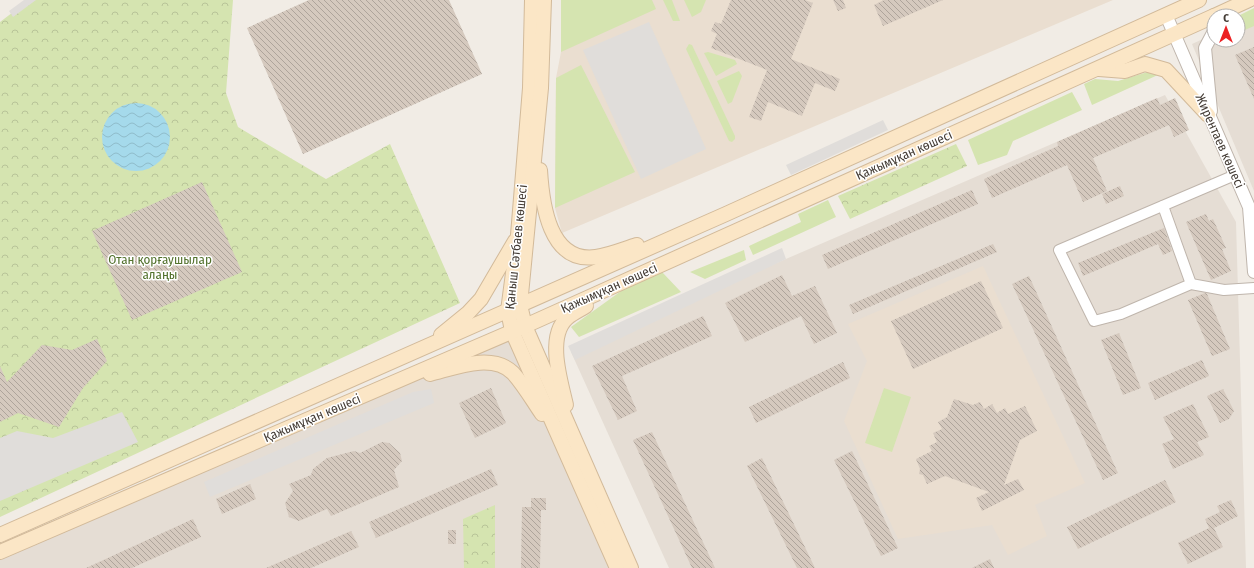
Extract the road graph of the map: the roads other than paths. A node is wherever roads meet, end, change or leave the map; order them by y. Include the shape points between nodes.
1 (532, 0) edge
2 (544, 0) edge
3 (1199, 0) edge
4 (1247, 1) edge
5 (1232, 8) edge
6 (1239, 8) edge
7 (1166, 15) junction
8 (1206, 20) edge
9 (1173, 35) junction
10 (1206, 46) edge
11 (1096, 69) junction
12 (1210, 119) junction
13 (537, 129) junction
14 (1235, 175) junction
15 (1163, 206) junction
16 (1252, 206) edge
17 (691, 229) junction
18 (518, 235) junction
19 (1254, 272) edge
20 (629, 279) junction
21 (1190, 284) junction
22 (1254, 288) edge
23 (514, 308) junction
24 (518, 329) junction
25 (428, 346) junction
26 (390, 384) junction
27 (565, 435) junction
28 (0, 535) edge
29 (0, 552) edge
30 (617, 568) edge
31 (631, 568) edge

1 - 18 main road, Қаныш Сәтбаев көшесі via 530,88
2 - 13 main road, Қаныш Сәтбаев көшесі
3 - 7 main road, Қажымұқан көшесі
4 - 5 main road, Қажымұқан көшесі
4 - 6 street
7 - 9 street, Жирентаев көшесі
7 - 17 main road, Қажымұқан көшесі
8 - 9 main road, Қажымұқан көшесі
9 - 11 main road, Қажымұқан көшесі
9 - 12 street, Жирентаев көшесі
10 - 12 street
11 - 12 main road via 1125,71 1145,64 1166,70
11 - 20 main road, Қажымұқан көшесі
12 - 14 street, Жирентаев көшесі
13 - 17 main road via 542,201 553,236 572,255 595,257
13 - 23 main road, Қаныш Сәтбаев көшесі
14 - 15 street
14 - 16 street, Жирентаев көшесі
15 - 21 street
15 - 21 street via 1059,250 1094,321 1121,314
16 - 19 street, Жирентаев көшесі
17 - 23 main road, Қажымұқан көшесі
18 - 23 main road, Қаныш Сәтбаев көшесі
18 - 25 main road via 481,300
20 - 24 main road, Қажымұқан көшесі
20 - 27 main road via 567,318 561,327 555,351
21 - 22 street via 1224,290
23 - 24 main road, Қаныш Сәтбаев көшесі
23 - 25 main road, Қажымұқан көшесі
24 - 26 main road, Қажымұқан көшесі
24 - 27 main road, Қаныш Сәтбаев көшесі
25 - 28 main road, Қажымұқан көшесі
26 - 27 main road via 481,363 496,363 513,373
26 - 29 main road, Қажымұқан көшесі
27 - 30 main road, Қаныш Сәтбаев көшесі
27 - 31 main road, Қаныш Сәтбаев көшесі

